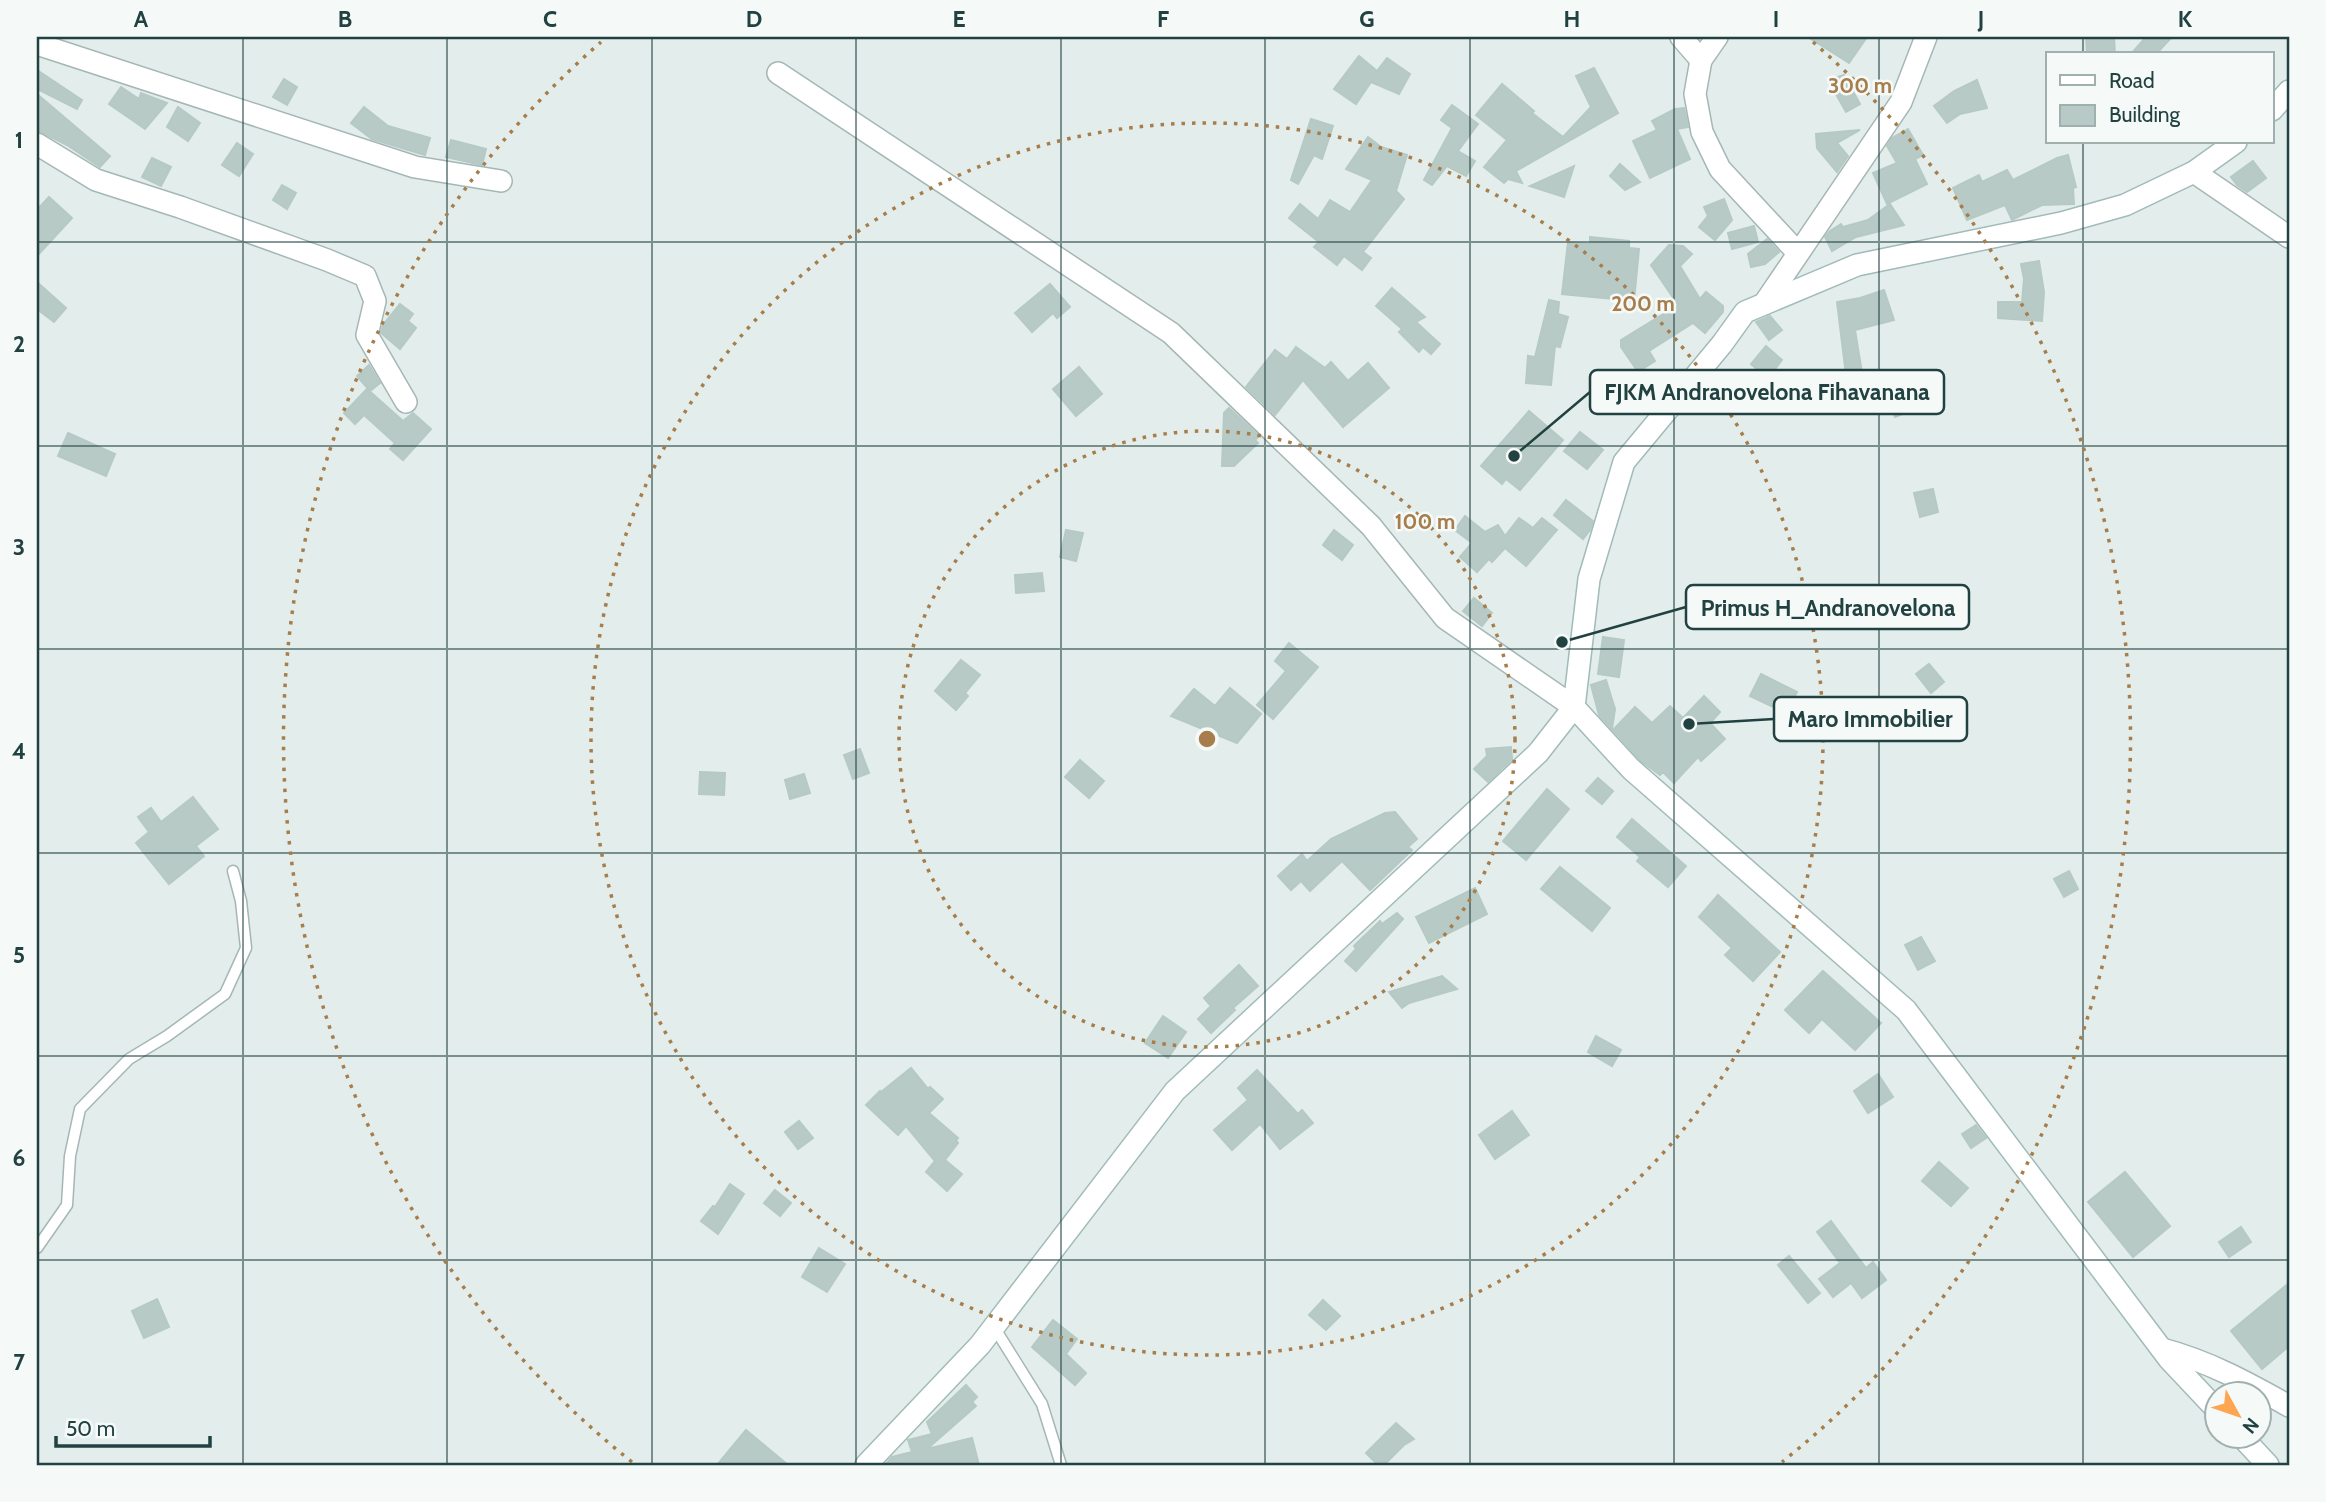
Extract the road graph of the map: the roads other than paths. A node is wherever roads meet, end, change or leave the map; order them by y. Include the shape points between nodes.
1 (1681, 37) edge
2 (1717, 37) edge
3 (1926, 37) edge
4 (37, 44) edge
5 (1701, 60) junction
6 (778, 73) dead end
7 (2289, 91) edge
8 (2274, 108) edge
9 (37, 144) edge
10 (2233, 144) edge
11 (2194, 172) junction
12 (501, 181) dead end
13 (2289, 237) edge
14 (1798, 253) junction
15 (1764, 304) junction
16 (407, 402) dead end
17 (1574, 707) junction
18 (233, 871) dead end
19 (37, 1248) edge
20 (994, 1327) junction
21 (2162, 1349) junction
22 (2204, 1396) edge
23 (2289, 1406) edge
24 (2254, 1450) edge
25 (866, 1465) edge
26 (1061, 1465) edge
27 (2268, 1465) edge

1 - 5 street
2 - 5 street
3 - 14 street via 1901,102
4 - 12 street via 415,167
5 - 14 street via 1695,94 1702,132 1720,169
6 - 17 street via 1171,332 1371,526 1445,618
7 - 8 street
9 - 16 street via 96,180 365,276 375,301 367,335
10 - 11 street
11 - 13 street
11 - 15 street via 2124,205 2061,223 1857,265
14 - 15 street
15 - 17 street via 1745,313 1624,462 1589,579
17 - 20 street via 1538,753 1175,1091
17 - 21 street via 1631,769 1906,1010
18 - 19 lane via 246,948 225,994 129,1059 80,1109 70,1156 67,1205
20 - 25 street
20 - 26 lane via 1042,1404
21 - 22 street
21 - 23 street via 2238,1377
24 - 27 street

